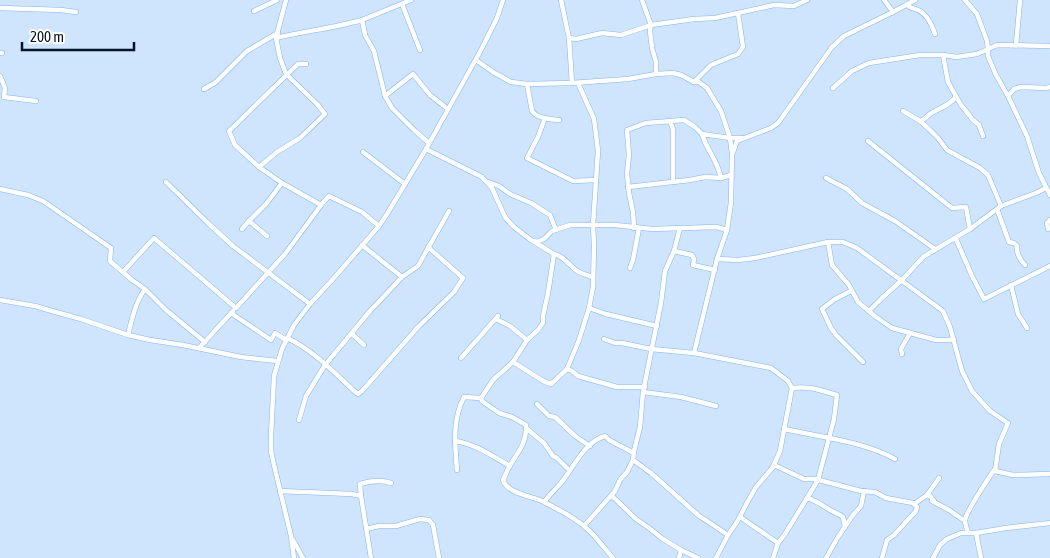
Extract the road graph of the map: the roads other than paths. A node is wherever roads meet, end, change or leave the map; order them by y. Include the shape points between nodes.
1 (277, 0) edge
2 (286, 0) edge
3 (411, 0) edge
4 (502, 0) edge
5 (561, 0) edge
6 (642, 0) edge
7 (807, 0) edge
8 (884, 0) edge
9 (915, 0) edge
10 (965, 0) edge
11 (1020, 0) edge
12 (402, 4) junction
13 (907, 5) junction
14 (0, 8) edge
15 (254, 11) dead end
16 (76, 12) dead end
17 (893, 12) junction
18 (738, 13) junction
19 (362, 20) junction
20 (651, 25) junction
21 (278, 33) junction
22 (935, 34) dead end
23 (276, 38) junction
24 (569, 38) junction
25 (1016, 45) junction
26 (1050, 46) edge
27 (988, 49) junction
28 (420, 50) dead end
29 (943, 55) junction
30 (476, 60) junction
31 (306, 64) dead end
32 (286, 74) junction
33 (656, 74) junction
34 (0, 76) edge
35 (694, 82) junction
36 (572, 83) junction
37 (578, 83) junction
38 (527, 84) junction
39 (1050, 87) edge
40 (833, 88) dead end
41 (204, 89) dead end
42 (954, 95) junction
43 (385, 96) junction
44 (1008, 96) junction
45 (36, 101) dead end
46 (448, 109) junction
47 (903, 111) dead end
48 (544, 118) junction
49 (559, 120) dead end
50 (670, 121) junction
51 (920, 121) junction
52 (702, 134) junction
53 (983, 136) dead end
54 (730, 138) junction
55 (746, 138) junction
56 (868, 141) dead end
57 (429, 143) junction
58 (426, 149) junction
59 (363, 152) dead end
60 (732, 153) junction
61 (259, 167) junction
62 (731, 175) junction
63 (721, 178) junction
64 (826, 178) dead end
65 (596, 180) junction
66 (166, 182) dead end
67 (487, 182) junction
68 (673, 182) junction
69 (282, 183) junction
70 (405, 184) junction
71 (628, 187) junction
72 (1046, 188) junction
73 (0, 189) edge
74 (1050, 195) edge
75 (321, 205) junction
76 (999, 208) junction
77 (449, 210) dead end
78 (1050, 220) edge
79 (249, 221) junction
80 (592, 225) junction
81 (379, 226) junction
82 (636, 228) junction
83 (680, 228) junction
84 (970, 229) junction
85 (1048, 229) dead end
86 (242, 230) dead end
87 (556, 230) junction
88 (727, 230) junction
89 (267, 236) dead end
90 (956, 239) junction
91 (531, 240) junction
92 (828, 242) junction
93 (362, 245) junction
94 (428, 247) junction
95 (935, 250) junction
96 (674, 251) junction
97 (554, 254) junction
98 (717, 259) junction
99 (1025, 265) dead end
100 (1050, 266) edge
101 (630, 268) dead end
102 (714, 270) junction
103 (123, 272) junction
104 (268, 273) junction
105 (402, 277) junction
106 (592, 277) junction
107 (902, 280) junction
108 (1011, 285) junction
109 (145, 289) junction
110 (851, 291) junction
111 (0, 300) edge
112 (310, 304) junction
113 (236, 308) junction
114 (589, 308) junction
115 (869, 311) junction
116 (231, 313) junction
117 (656, 326) junction
118 (1027, 328) dead end
119 (910, 333) junction
120 (352, 334) junction
121 (128, 335) junction
122 (286, 339) junction
123 (604, 339) dead end
124 (527, 340) junction
125 (954, 340) junction
126 (206, 342) junction
127 (364, 345) dead end
128 (200, 348) junction
129 (652, 349) junction
130 (694, 353) junction
131 (902, 354) dead end
132 (461, 358) dead end
133 (277, 362) junction
134 (513, 362) junction
135 (863, 362) dead end
136 (325, 365) junction
137 (567, 369) junction
138 (792, 388) junction
139 (644, 389) junction
140 (481, 398) junction
141 (537, 404) dead end
142 (716, 406) dead end
143 (299, 420) dead end
144 (526, 428) junction
145 (784, 429) junction
146 (535, 437) junction
147 (828, 437) junction
148 (524, 440) junction
149 (455, 441) junction
150 (590, 446) junction
151 (632, 452) dead end
152 (895, 459) dead end
153 (633, 460) junction
154 (774, 465) junction
155 (510, 466) junction
156 (567, 468) dead end
157 (457, 470) dead end
158 (994, 470) junction
159 (1050, 474) edge
160 (939, 478) dead end
161 (818, 480) junction
162 (391, 483) dead end
163 (280, 490) junction
164 (864, 491) junction
165 (927, 495) junction
166 (361, 496) junction
167 (612, 496) junction
168 (807, 498) junction
169 (544, 502) junction
170 (914, 504) junction
171 (740, 517) junction
172 (965, 521) junction
173 (1050, 523) edge
174 (584, 526) junction
175 (845, 527) junction
176 (366, 529) junction
177 (968, 532) junction
178 (976, 533) junction
179 (728, 535) junction
180 (291, 536) junction
181 (778, 543) junction
182 (681, 550) junction
183 (294, 558) edge
184 (302, 558) edge
185 (371, 558) edge
186 (439, 558) edge
187 (613, 558) edge
188 (679, 558) edge
189 (698, 558) edge
190 (716, 558) edge
191 (773, 558) edge
192 (826, 558) edge
193 (882, 558) edge
194 (933, 558) edge
195 (980, 558) edge

1 - 15 street
2 - 21 street
3 - 12 street
4 - 30 street via 497,18
5 - 24 street
6 - 20 street
7 - 18 street via 794,6 774,5
8 - 17 street
9 - 13 street
10 - 27 street via 977,14
11 - 25 street
12 - 19 street
12 - 28 street
13 - 17 street
13 - 22 street via 921,11
14 - 16 street
17 - 55 street via 844,36 832,47 778,124
18 - 20 street
18 - 35 street via 743,47 738,54 710,65
19 - 23 street
19 - 43 street
20 - 24 street via 621,35 602,33
20 - 33 street
21 - 23 street
21 - 41 street via 247,52 216,82
23 - 32 street
24 - 36 street
25 - 26 street
25 - 27 street via 997,45
27 - 29 street via 957,57
27 - 44 street via 996,75
29 - 40 street via 869,63 852,71
29 - 42 street
30 - 38 street via 511,82
30 - 46 street
31 - 32 street via 298,64
32 - 61 street via 229,131 235,145
32 - 61 street via 324,114 300,138
33 - 35 street via 673,73
33 - 37 street
34 - 45 street via 5,88 4,97
35 - 54 street via 707,88 721,111
36 - 37 street
36 - 38 street
37 - 65 street via 594,119 598,151
38 - 48 street via 532,111
39 - 44 street via 1021,87
42 - 51 street via 951,103
42 - 53 street via 980,125
43 - 46 street via 413,74 430,95
43 - 57 street via 392,108
44 - 72 street
46 - 57 street
47 - 51 street
48 - 49 street
48 - 65 street via 527,158 573,181
50 - 52 street via 684,120
50 - 68 street via 674,129
50 - 71 street via 646,123 628,130
51 - 76 street via 947,150 988,175
52 - 54 street
52 - 63 street
54 - 55 street
54 - 60 street
55 - 60 street via 736,141
56 - 84 street via 952,208 966,207
57 - 58 street
58 - 67 street
58 - 70 street
59 - 70 street
60 - 62 street
61 - 69 street
62 - 63 street
62 - 88 street
63 - 68 street
64 - 95 street
65 - 80 street
66 - 104 street via 227,241
67 - 87 street via 550,215
67 - 91 street via 506,218
68 - 71 street
69 - 75 street
69 - 79 street
70 - 81 street
71 - 82 street
72 - 74 street
72 - 76 street
73 - 103 street via 43,201 70,219 111,248 110,261
75 - 81 street via 329,196 362,212
75 - 104 street
76 - 84 street
76 - 99 street via 1009,242 1017,246 1021,262
77 - 94 street
78 - 85 street
79 - 86 street
79 - 89 street
80 - 82 street
80 - 87 street via 570,225
80 - 106 street
81 - 93 street
82 - 83 street
82 - 101 street
83 - 88 street via 716,227
83 - 96 street
84 - 90 street
87 - 91 street via 537,242
88 - 98 street
90 - 95 street
90 - 108 street via 984,299
91 - 97 street
92 - 98 street via 755,258
92 - 107 street via 842,242 858,248
92 - 110 street via 832,265
93 - 105 street
93 - 112 street
94 - 105 street via 418,266
94 - 136 street via 463,278 454,292 358,394
95 - 107 street via 923,257
96 - 102 street via 692,255 694,266
96 - 117 street via 665,271
97 - 106 street
97 - 124 street via 543,323
98 - 102 street
100 - 108 street
102 - 130 street
103 - 109 street
103 - 113 street via 154,238
104 - 112 street
104 - 113 street
105 - 120 street
106 - 114 street
107 - 115 street
107 - 125 street via 943,311
108 - 118 street via 1018,314
109 - 121 street
109 - 126 street
110 - 115 street
110 - 135 street via 822,309 836,335
111 - 121 street via 35,306
112 - 122 street
113 - 116 street
114 - 117 street
114 - 137 street
115 - 119 street via 892,328
116 - 122 street via 271,340 275,333
116 - 126 street
117 - 129 street
119 - 125 street via 936,340
119 - 131 street via 901,349
120 - 127 street
120 - 136 street
121 - 128 street
122 - 133 street
122 - 136 street via 299,343
123 - 129 street
124 - 132 street via 497,317
124 - 134 street
125 - 158 street via 962,371 972,391 990,411 1008,423 999,444
126 - 128 street
128 - 133 street
129 - 130 street
129 - 139 street
130 - 138 street via 771,368
133 - 163 street via 270,436
134 - 137 street via 550,384
134 - 140 street via 493,380
136 - 143 street via 306,396
137 - 139 street via 578,376 617,387
138 - 145 street
138 - 147 street via 816,388 837,395
139 - 142 street
139 - 153 street
140 - 144 street
140 - 149 street via 464,397 458,407
141 - 150 street
144 - 146 street
144 - 148 street
145 - 147 street
145 - 154 street
146 - 148 street
146 - 156 street
147 - 152 street
147 - 161 street
148 - 155 street
149 - 155 street via 478,448
149 - 157 street
150 - 151 street via 605,436
150 - 169 street
153 - 167 street
153 - 179 street via 698,515
154 - 161 street via 804,479
154 - 171 street via 756,487
155 - 169 street via 503,480 505,486
158 - 159 street via 1013,476
158 - 172 street
160 - 165 street
161 - 164 street
161 - 168 street
162 - 166 street via 360,484
163 - 166 street
163 - 180 street
164 - 170 street
164 - 175 street via 861,506
165 - 170 street
165 - 172 street
166 - 176 street
167 - 174 street
167 - 182 street via 636,519
168 - 175 street via 837,512 843,517
168 - 181 street
169 - 174 street
170 - 193 street via 916,511 887,540
171 - 179 street
171 - 181 street
172 - 177 street
173 - 178 street
174 - 187 street
175 - 192 street
176 - 185 street
176 - 186 street via 429,520 433,525
177 - 178 street
177 - 194 street via 947,539
178 - 195 street
179 - 190 street
180 - 183 street
180 - 184 street
181 - 191 street
182 - 188 street
182 - 189 street

